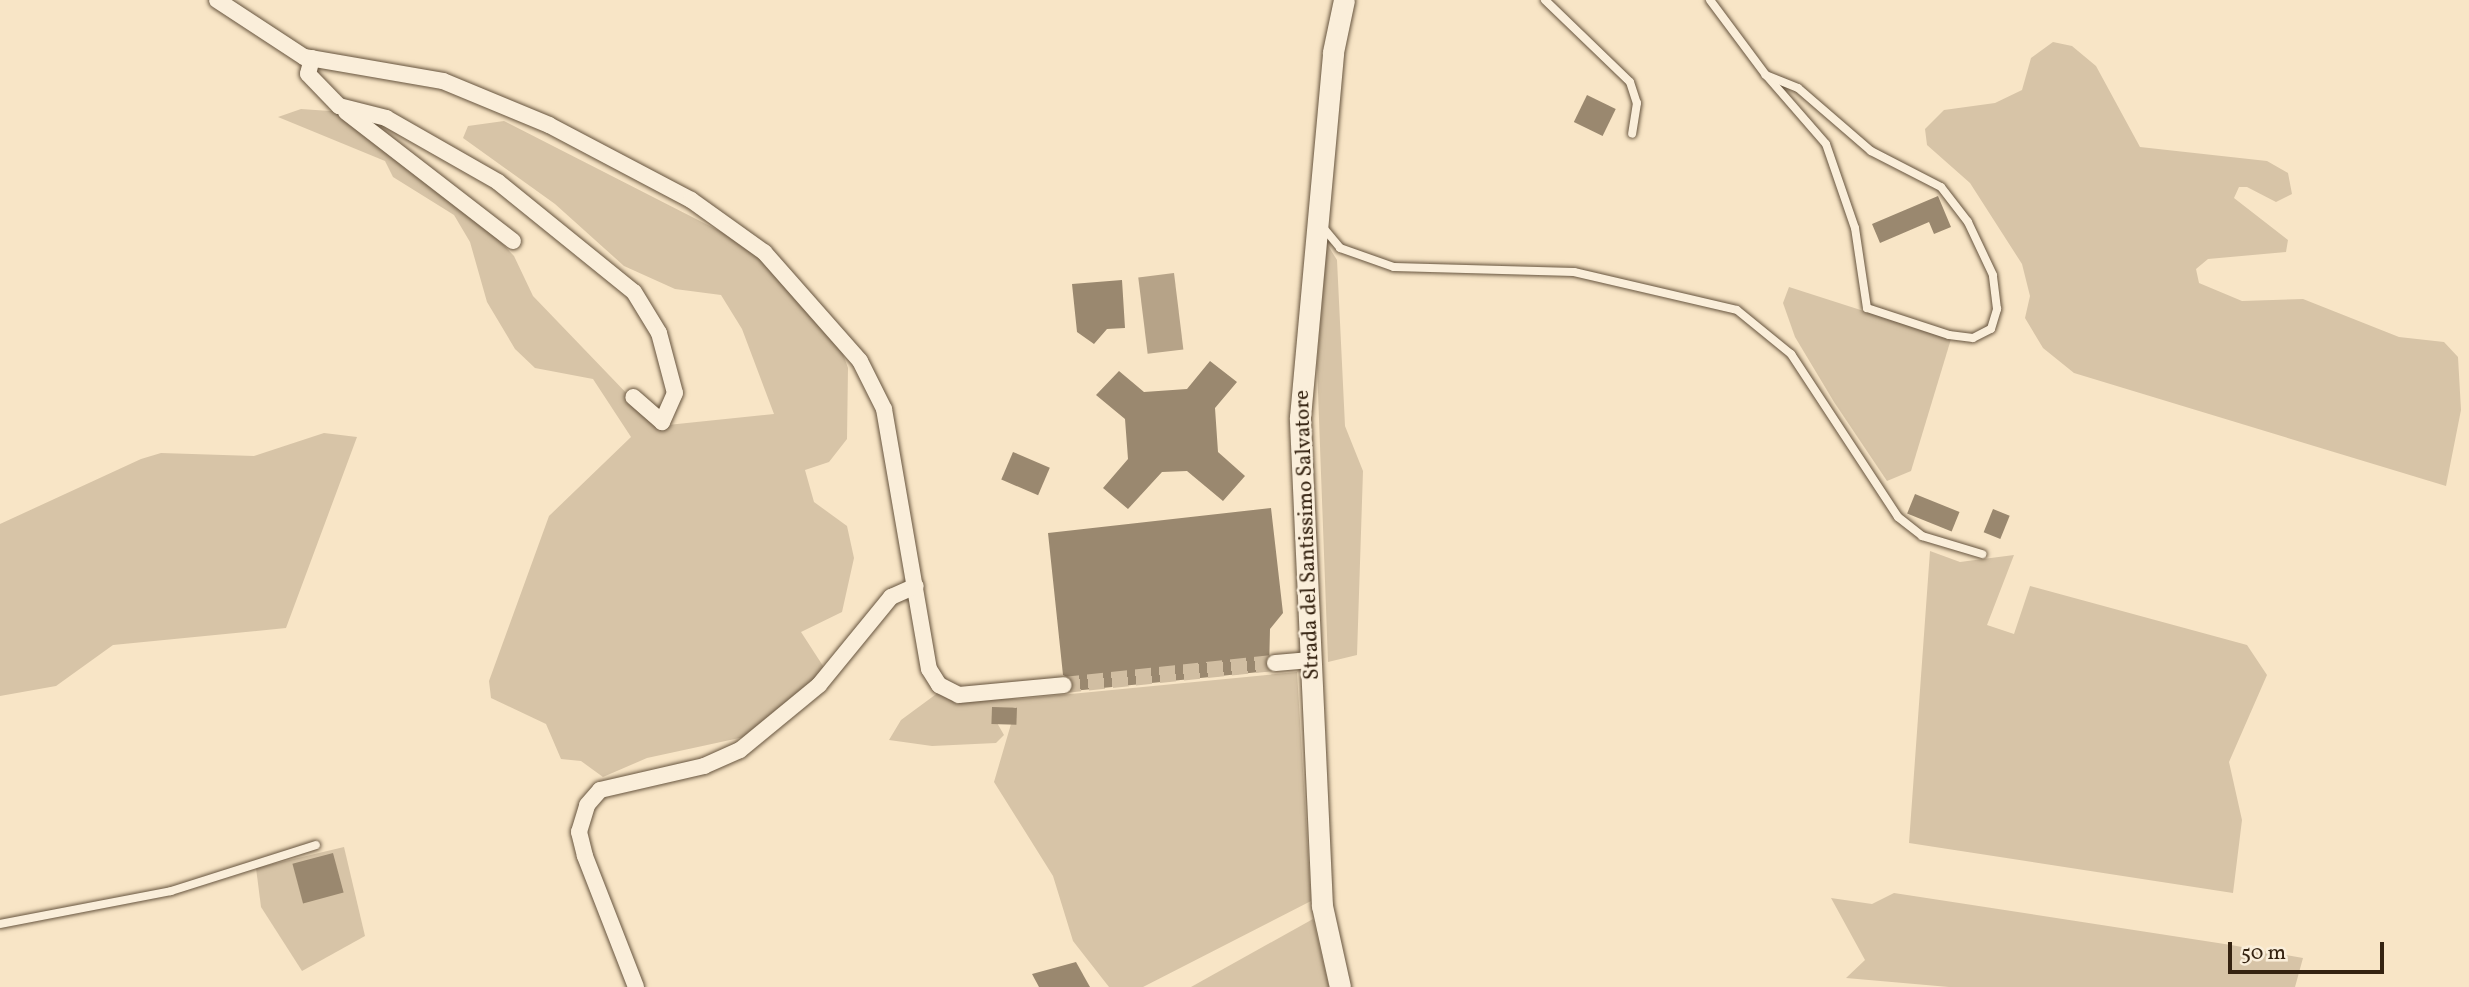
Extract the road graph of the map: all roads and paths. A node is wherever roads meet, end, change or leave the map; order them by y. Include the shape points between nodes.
1 (216, 0) edge
2 (1344, 0) edge
3 (1545, 0) edge
4 (1710, 0) edge
5 (312, 58) junction
6 (1766, 75) junction
7 (339, 106) junction
8 (1632, 134) dead end
9 (1318, 222) junction
10 (513, 241) dead end
11 (633, 397) dead end
12 (1982, 554) dead end
13 (916, 586) junction
14 (1311, 660) junction
15 (1275, 663) tunnel mouth
16 (1064, 685) tunnel mouth
17 (316, 845) dead end
18 (0, 924) edge
19 (636, 987) edge
20 (1340, 987) edge

1 - 5 street
2 - 9 street, Strada del Santissimo Salvatore
3 - 8 lane via 1630,82 1637,103
4 - 6 lane
5 - 7 street via 308,74
5 - 13 street via 443,81 549,124 691,200 764,252 860,361 884,409
6 - 6 lane via 1798,88 1871,151 1941,187 1968,222 1993,275 1997,309 1991,330 1973,338 1949,335 1867,308 1855,229 1826,144
7 - 10 street
7 - 11 street via 386,118 498,182 634,292 659,333 675,393 662,422
9 - 12 lane via 1340,248 1394,267 1574,272 1737,310 1791,354 1898,517 1922,536
9 - 14 street, Strada del Santissimo Salvatore via 1300,417
13 - 16 street via 929,669 939,685 959,695
13 - 19 street via 891,597 819,685 740,750 704,766 600,790 587,806 579,832 585,856
14 - 15 street
14 - 20 street, Strada del Santissimo Salvatore via 1322,906
17 - 18 lane via 171,891

